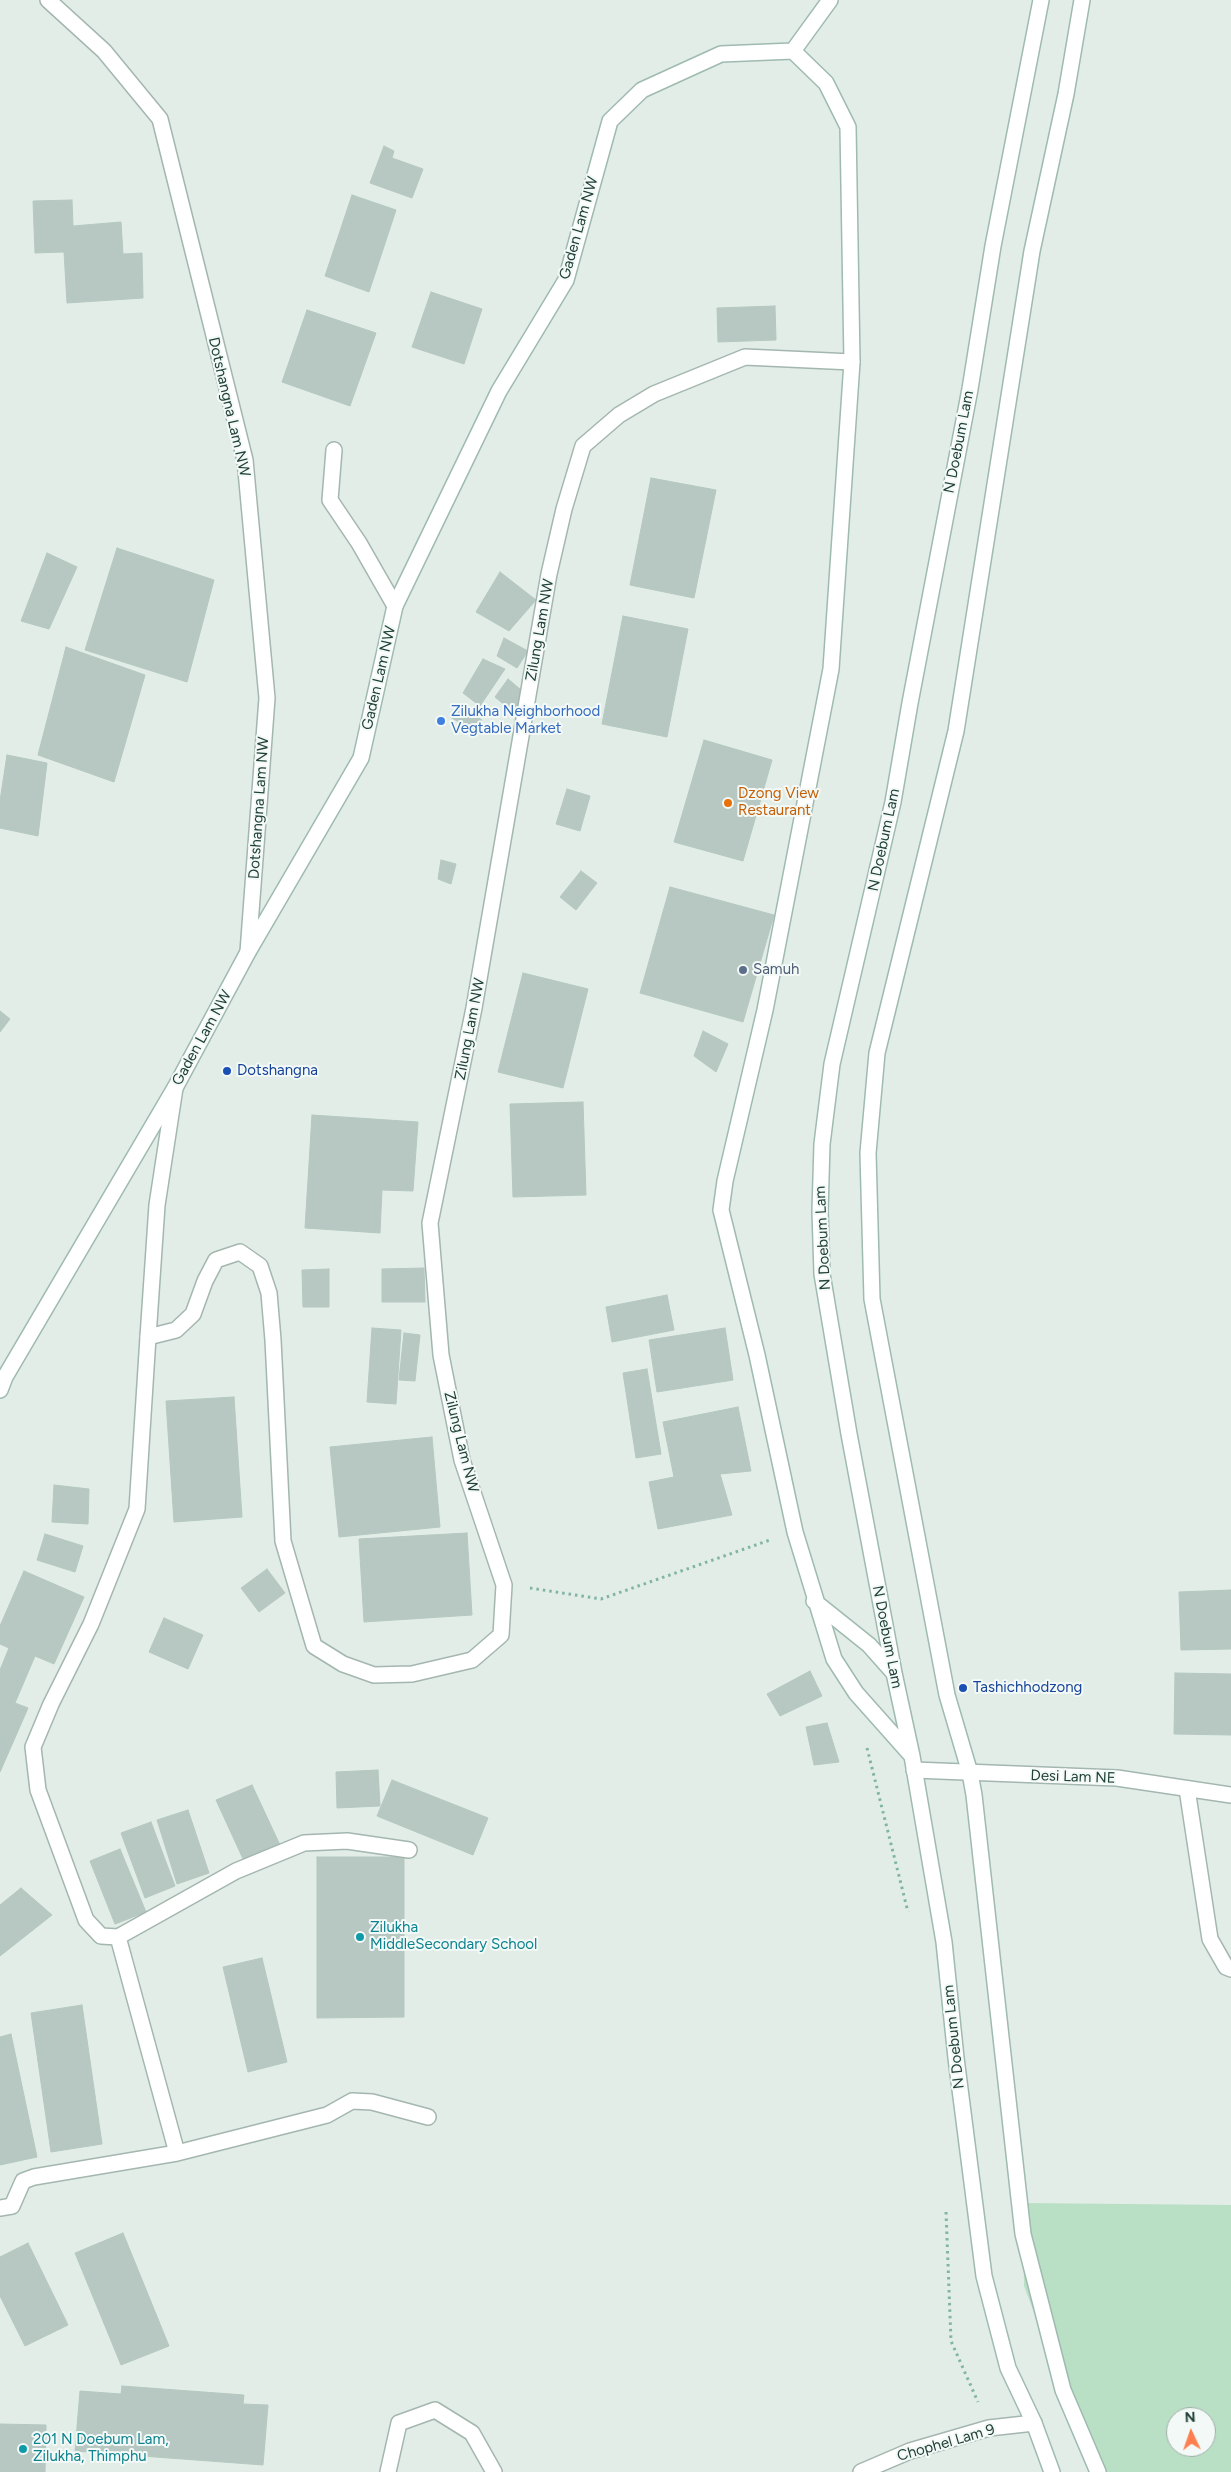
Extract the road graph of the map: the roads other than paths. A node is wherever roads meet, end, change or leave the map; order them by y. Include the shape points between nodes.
1 (48, 0) edge
2 (830, 0) edge
3 (1041, 0) edge
4 (1082, 0) edge
5 (794, 51) junction
6 (852, 362) junction
7 (334, 450) dead end
8 (395, 606) junction
9 (248, 952) junction
10 (176, 1086) junction
11 (148, 1337) junction
12 (0, 1390) edge
13 (814, 1601) junction
14 (894, 1673) junction
15 (913, 1763) junction
16 (970, 1773) junction
17 (1187, 1789) junction
18 (1231, 1795) edge
19 (409, 1850) dead end
20 (118, 1937) junction
21 (1231, 1969) edge
22 (428, 2117) dead end
23 (177, 2153) junction
24 (0, 2208) edge
25 (1034, 2423) junction
26 (388, 2472) edge
27 (494, 2472) edge
28 (861, 2472) edge
29 (1052, 2472) edge
30 (1098, 2472) edge

1 - 9 main road, Dotshangna Lam NW via 104,51 160,119 245,460 268,698
2 - 5 main road
3 - 14 main road, N Doebum Lam via 993,246 970,389 893,802 832,1064 822,1144 822,1274
4 - 16 main road via 1066,94 1032,251 956,731 877,1053 868,1152 872,1299 947,1695
5 - 6 main road via 826,83 848,127
5 - 8 main road, Gaden Lam NW via 721,54 642,90 610,121 566,280 499,391
6 - 11 main road, Zilung Lam NW via 745,357 654,394 619,415 583,446 564,509 549,574 474,1008 430,1223 441,1355 462,1460 504,1585 501,1635 472,1660 412,1674 374,1675 343,1664 314,1646 283,1541 273,1340 268,1293 260,1266 240,1252 216,1260 193,1314 176,1330
6 - 13 main road via 831,669 721,1210 757,1355 795,1532
7 - 8 main road via 330,500
8 - 9 main road, Gaden Lam NW via 362,758
9 - 10 main road, Gaden Lam NW
10 - 11 main road via 157,1205
10 - 12 main road, Gaden Lam NW
11 - 20 main road via 137,1509 91,1624 33,1747 38,1790 86,1920 101,1936
13 - 14 main road via 869,1645
13 - 15 main road via 834,1659 856,1693
14 - 15 main road, N Doebum Lam
15 - 16 main road, Desi Lam NE
15 - 25 main road, N Doebum Lam via 944,1942 984,2276 1008,2368
16 - 17 main road, Desi Lam NE via 1117,1778
16 - 30 main road via 1023,2234 1063,2390
17 - 18 main road, Desi Lam NE
17 - 21 main road via 1210,1940 1226,1967
19 - 20 main road via 347,1841 304,1842 236,1871
20 - 23 main road
22 - 23 main road via 372,2102 352,2101 327,2115
23 - 24 main road via 23,2181 12,2206
25 - 28 main road, Chophel Lam 9 via 989,2428 910,2451
25 - 29 main road, N Doebum Lam
26 - 27 main road via 399,2423 435,2410 472,2433

